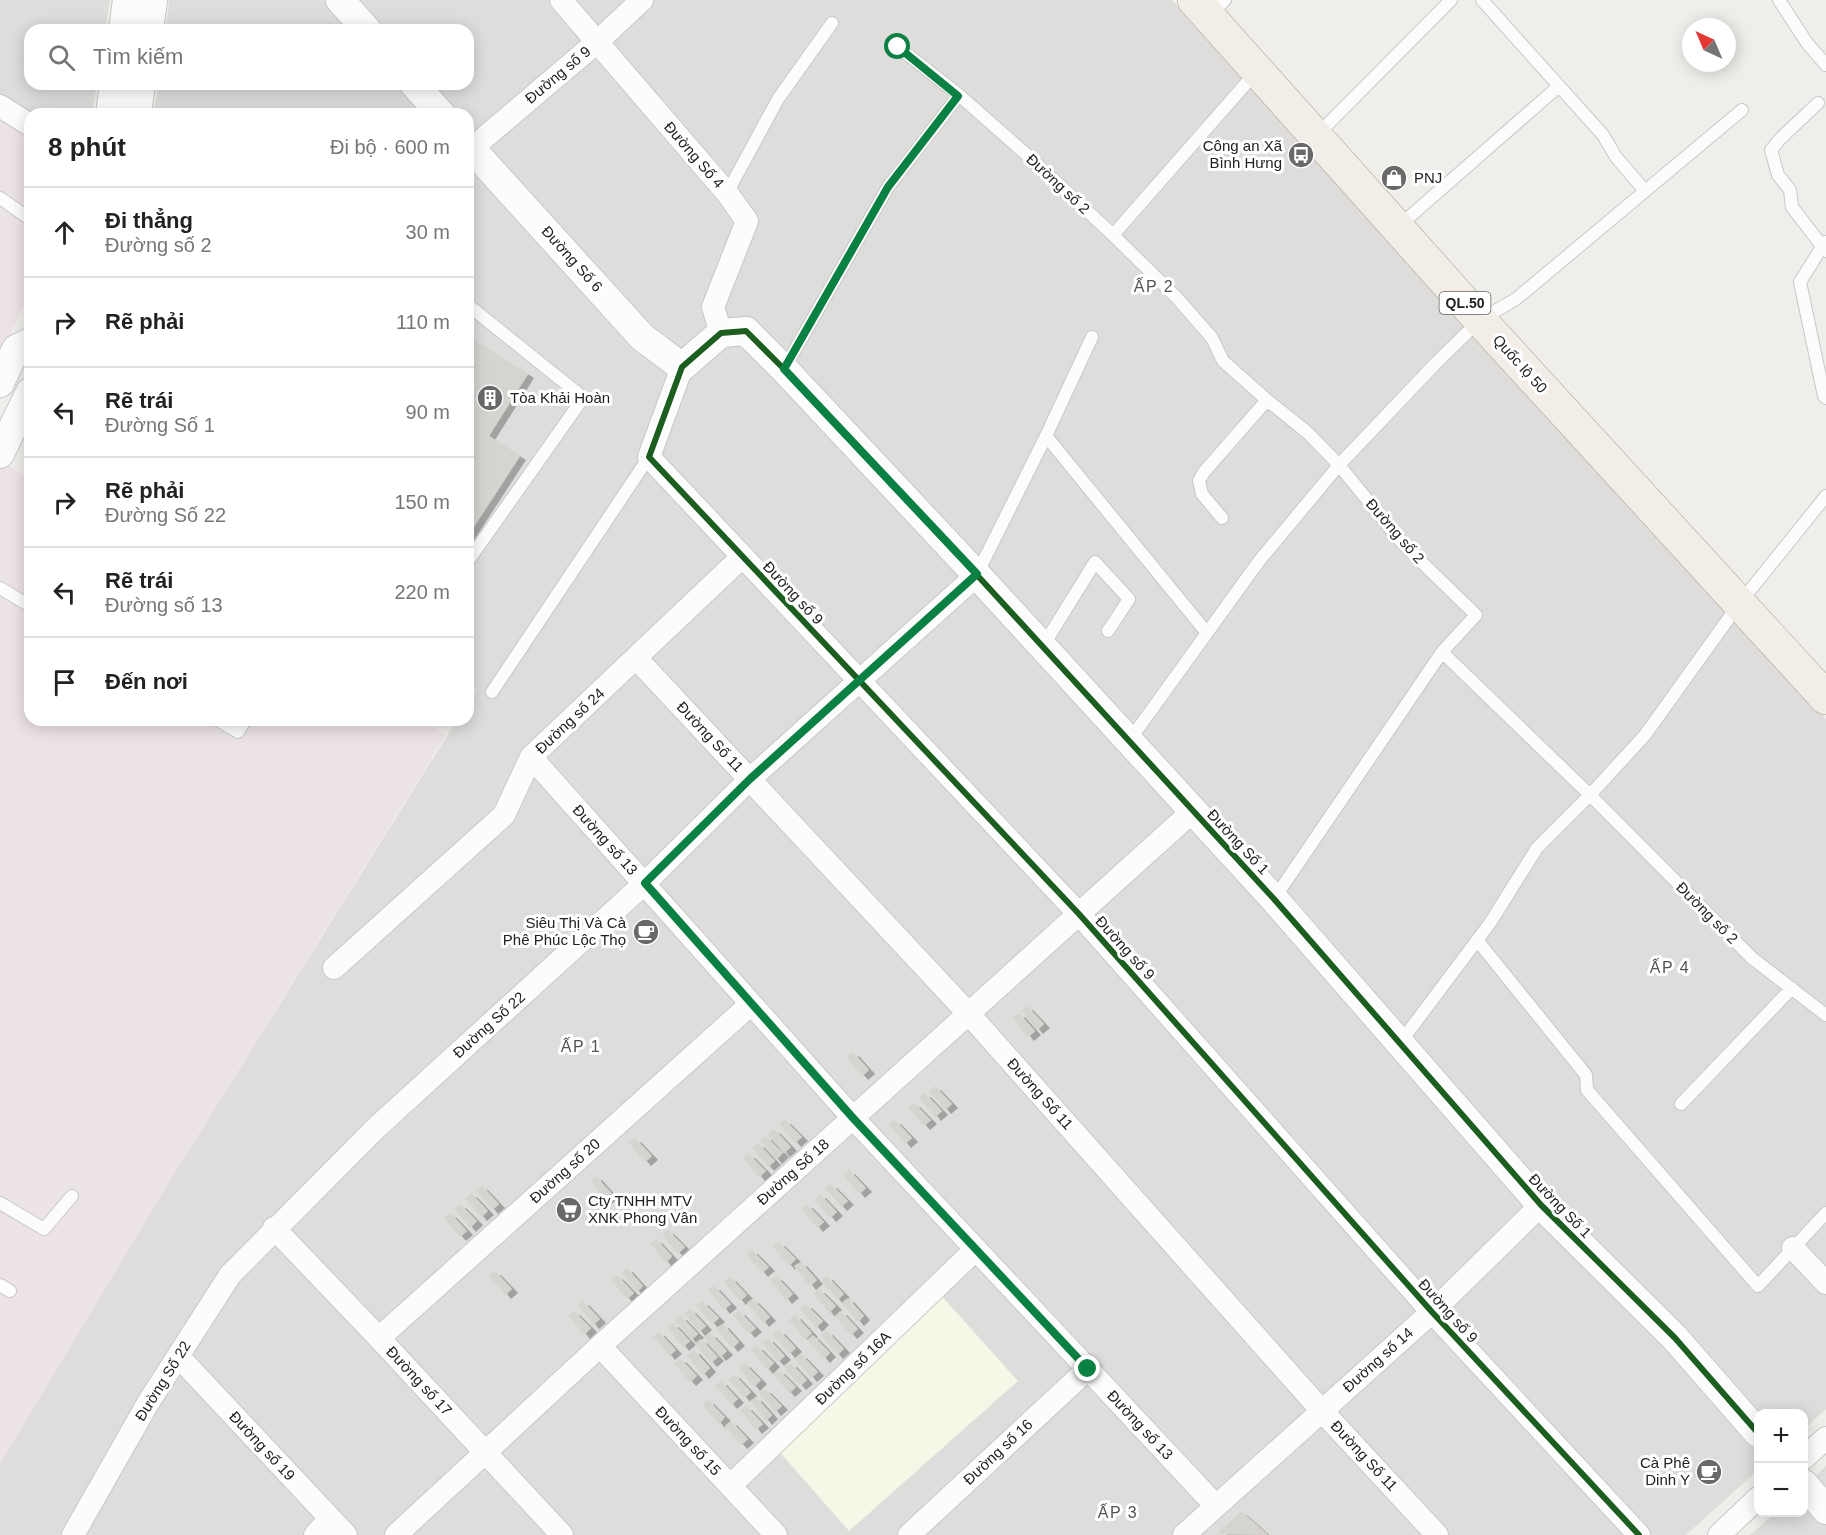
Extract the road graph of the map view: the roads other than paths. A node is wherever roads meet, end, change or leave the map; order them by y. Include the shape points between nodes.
1 (127, 0) edge
2 (153, 0) edge
3 (340, 0) edge
4 (561, 0) edge
5 (642, 0) edge
6 (1451, 0) edge
7 (1482, 0) edge
8 (1779, 0) edge
9 (1209, 6) edge
10 (832, 23) dead end
11 (124, 24) edge
12 (150, 24) edge
13 (362, 24) edge
14 (597, 42) junction
15 (898, 47) dead end
16 (1826, 66) edge
17 (1257, 71) junction
18 (1558, 86) junction
19 (113, 90) edge
20 (140, 90) edge
21 (419, 90) edge
22 (958, 96) junction
23 (1818, 103) dead end
24 (0, 106) edge
25 (111, 108) edge
26 (138, 108) edge
27 (436, 108) edge
28 (1742, 110) dead end
29 (24, 121) edge
30 (1316, 136) junction
31 (474, 144) edge
32 (474, 151) edge
33 (1645, 191) junction
34 (727, 193) junction
35 (0, 198) edge
36 (24, 215) edge
37 (1398, 227) junction
38 (1113, 235) junction
39 (1824, 246) edge
40 (474, 310) edge
41 (1480, 320) junction
42 (721, 333) junction
43 (1092, 337) dead end
44 (24, 345) edge
45 (682, 367) junction
46 (784, 369) junction
47 (0, 383) edge
48 (1826, 398) edge
49 (1267, 400) junction
50 (24, 404) edge
51 (1046, 436) junction
52 (0, 454) edge
53 (648, 457) junction
54 (1339, 465) junction
55 (1826, 496) edge
56 (1222, 518) dead end
57 (474, 553) edge
58 (742, 557) junction
59 (977, 574) junction
60 (0, 588) edge
61 (24, 602) edge
62 (1739, 604) junction
63 (1108, 631) dead end
64 (1207, 633) junction
65 (1042, 646) junction
66 (1442, 652) junction
67 (636, 658) junction
68 (858, 680) junction
69 (492, 692) dead end
70 (1826, 698) edge
71 (228, 726) edge
72 (242, 726) edge
73 (1129, 741) junction
74 (531, 758) junction
75 (750, 779) junction
76 (1590, 795) junction
77 (1193, 811) junction
78 (645, 883) junction
79 (1274, 899) junction
80 (1079, 914) junction
81 (1477, 940) junction
82 (334, 968) dead end
83 (1791, 988) junction
84 (751, 1004) junction
85 (968, 1013) junction
86 (1826, 1015) edge
87 (1400, 1043) junction
88 (1681, 1104) dead end
89 (853, 1118) junction
90 (72, 1196) dead end
91 (0, 1203) edge
92 (1541, 1205) junction
93 (1826, 1214) edge
94 (274, 1228) junction
95 (1793, 1248) junction
96 (976, 1250) junction
97 (1826, 1283) edge
98 (1432, 1312) junction
99 (380, 1338) junction
100 (600, 1346) junction
101 (178, 1356) junction
102 (1088, 1369) junction
103 (1322, 1411) junction
104 (1754, 1427) edge
105 (1826, 1438) edge
106 (485, 1452) junction
107 (1808, 1454) edge
108 (730, 1486) junction
109 (1808, 1490) edge
110 (1754, 1502) edge
111 (1216, 1506) junction
112 (1826, 1510) edge
113 (323, 1527) edge
114 (73, 1535) edge
115 (346, 1535) edge
116 (396, 1535) edge
117 (562, 1535) edge
118 (776, 1535) edge
119 (909, 1535) edge
120 (1184, 1535) edge
121 (1437, 1535) edge
122 (1639, 1535) edge
123 (1719, 1535) edge

1 - 11 street
2 - 12 street
3 - 13 street
4 - 14 street, Đường Số 4
5 - 14 street, Đường số 9
6 - 30 lane
7 - 18 lane
8 - 16 lane
9 - 17 main road, Quốc lộ 50 / QL.50
10 - 34 lane via 778,99
14 - 31 street, Đường số 9
14 - 34 street, Đường Số 4
15 - 22 lane, Đường số 2
17 - 30 main road, Quốc lộ 50 / QL.50
17 - 38 lane
18 - 33 lane via 1603,135
18 - 37 lane
19 - 25 street
20 - 26 street
21 - 27 street
22 - 38 lane, Đường số 2
22 - 46 lane via 888,187
23 - 39 lane via 1771,150 1778,175 1790,190 1792,207
24 - 29 street
28 - 33 lane
30 - 37 main road, Quốc lộ 50 / QL.50
32 - 45 street, Đường Số 6 via 642,337
33 - 41 lane via 1515,299
34 - 42 street, Đường Số 4 via 747,220 713,307
35 - 36 lane
37 - 41 main road, Quốc lộ 50 / QL.50
38 - 49 lane, Đường số 2 via 1212,338 1223,361
39 - 48 lane via 1800,282
40 - 57 lane via 580,395 581,401
41 - 54 lane
41 - 62 main road, Quốc lộ 50 / QL.50
42 - 45 street
42 - 46 street, Đường Số 1 via 746,331
43 - 51 lane
44 - 47 street via 16,349
45 - 53 street
46 - 59 street, Đường Số 1
49 - 54 lane, Đường số 2
49 - 56 lane via 1199,481 1202,494
50 - 52 street
51 - 59 lane
51 - 64 lane
53 - 58 street, Đường số 9
53 - 69 lane
54 - 64 lane via 1259,561
54 - 66 lane, Đường số 2 via 1404,545 1476,615
55 - 62 lane
58 - 67 street, Đường số 24
58 - 68 street, Đường số 9
59 - 65 street, Đường Số 1
59 - 68 street, Đường Số 22
60 - 61 lane
62 - 70 main road, Quốc lộ 50 / QL.50
62 - 76 lane via 1645,735
63 - 65 lane via 1129,599 1095,562
64 - 73 lane
65 - 73 street, Đường Số 1
66 - 76 lane, Đường số 2
66 - 79 lane
67 - 74 street, Đường số 24
67 - 75 street, Đường Số 11
68 - 75 street, Đường Số 22
68 - 80 street, Đường số 9
71 - 72 lane via 238,732
73 - 77 street, Đường Số 1
74 - 78 street, Đường số 13
74 - 82 street, Đường số 24 via 504,815
75 - 78 street, Đường Số 22
75 - 85 street, Đường Số 11
76 - 81 lane via 1538,848
76 - 83 lane, Đường số 2 via 1752,958
77 - 79 street, Đường Số 1
77 - 80 street, Đường Số 18
78 - 84 street, Đường số 13
78 - 94 street, Đường Số 22 via 376,1128
79 - 87 street, Đường Số 1
80 - 85 street, Đường Số 18
80 - 98 street, Đường số 9
81 - 87 lane
81 - 95 lane via 1586,1075 1587,1090 1758,1286
83 - 86 lane, Đường số 2
83 - 88 lane
84 - 89 street, Đường số 13
84 - 99 street, Đường số 20
85 - 89 street, Đường Số 18
85 - 103 street, Đường Số 11
87 - 92 street, Đường Số 1
89 - 96 street, Đường số 13
89 - 100 street, Đường Số 18
90 - 91 lane via 44,1229
92 - 98 street, Đường số 14
92 - 104 street, Đường Số 1 via 1675,1338
93 - 95 lane
94 - 99 street, Đường số 17
94 - 101 street, Đường Số 22 via 230,1275
95 - 97 street
96 - 102 street, Đường số 13
96 - 108 street, Đường số 16A
98 - 103 street, Đường số 14
98 - 122 street, Đường số 9
99 - 106 street, Đường số 17
100 - 106 street, Đường Số 18
100 - 108 street, Đường số 15
101 - 113 street, Đường số 19
101 - 114 street, Đường Số 22
102 - 111 street, Đường số 13
102 - 119 street, Đường số 16
103 - 111 street, Đường số 14
103 - 121 street, Đường Số 11
105 - 107 street
106 - 116 street, Đường Số 18
106 - 117 street, Đường số 17
108 - 118 street, Đường số 15
109 - 112 street
110 - 123 street
111 - 120 street, Đường số 14
113 - 115 street, Đường số 19

